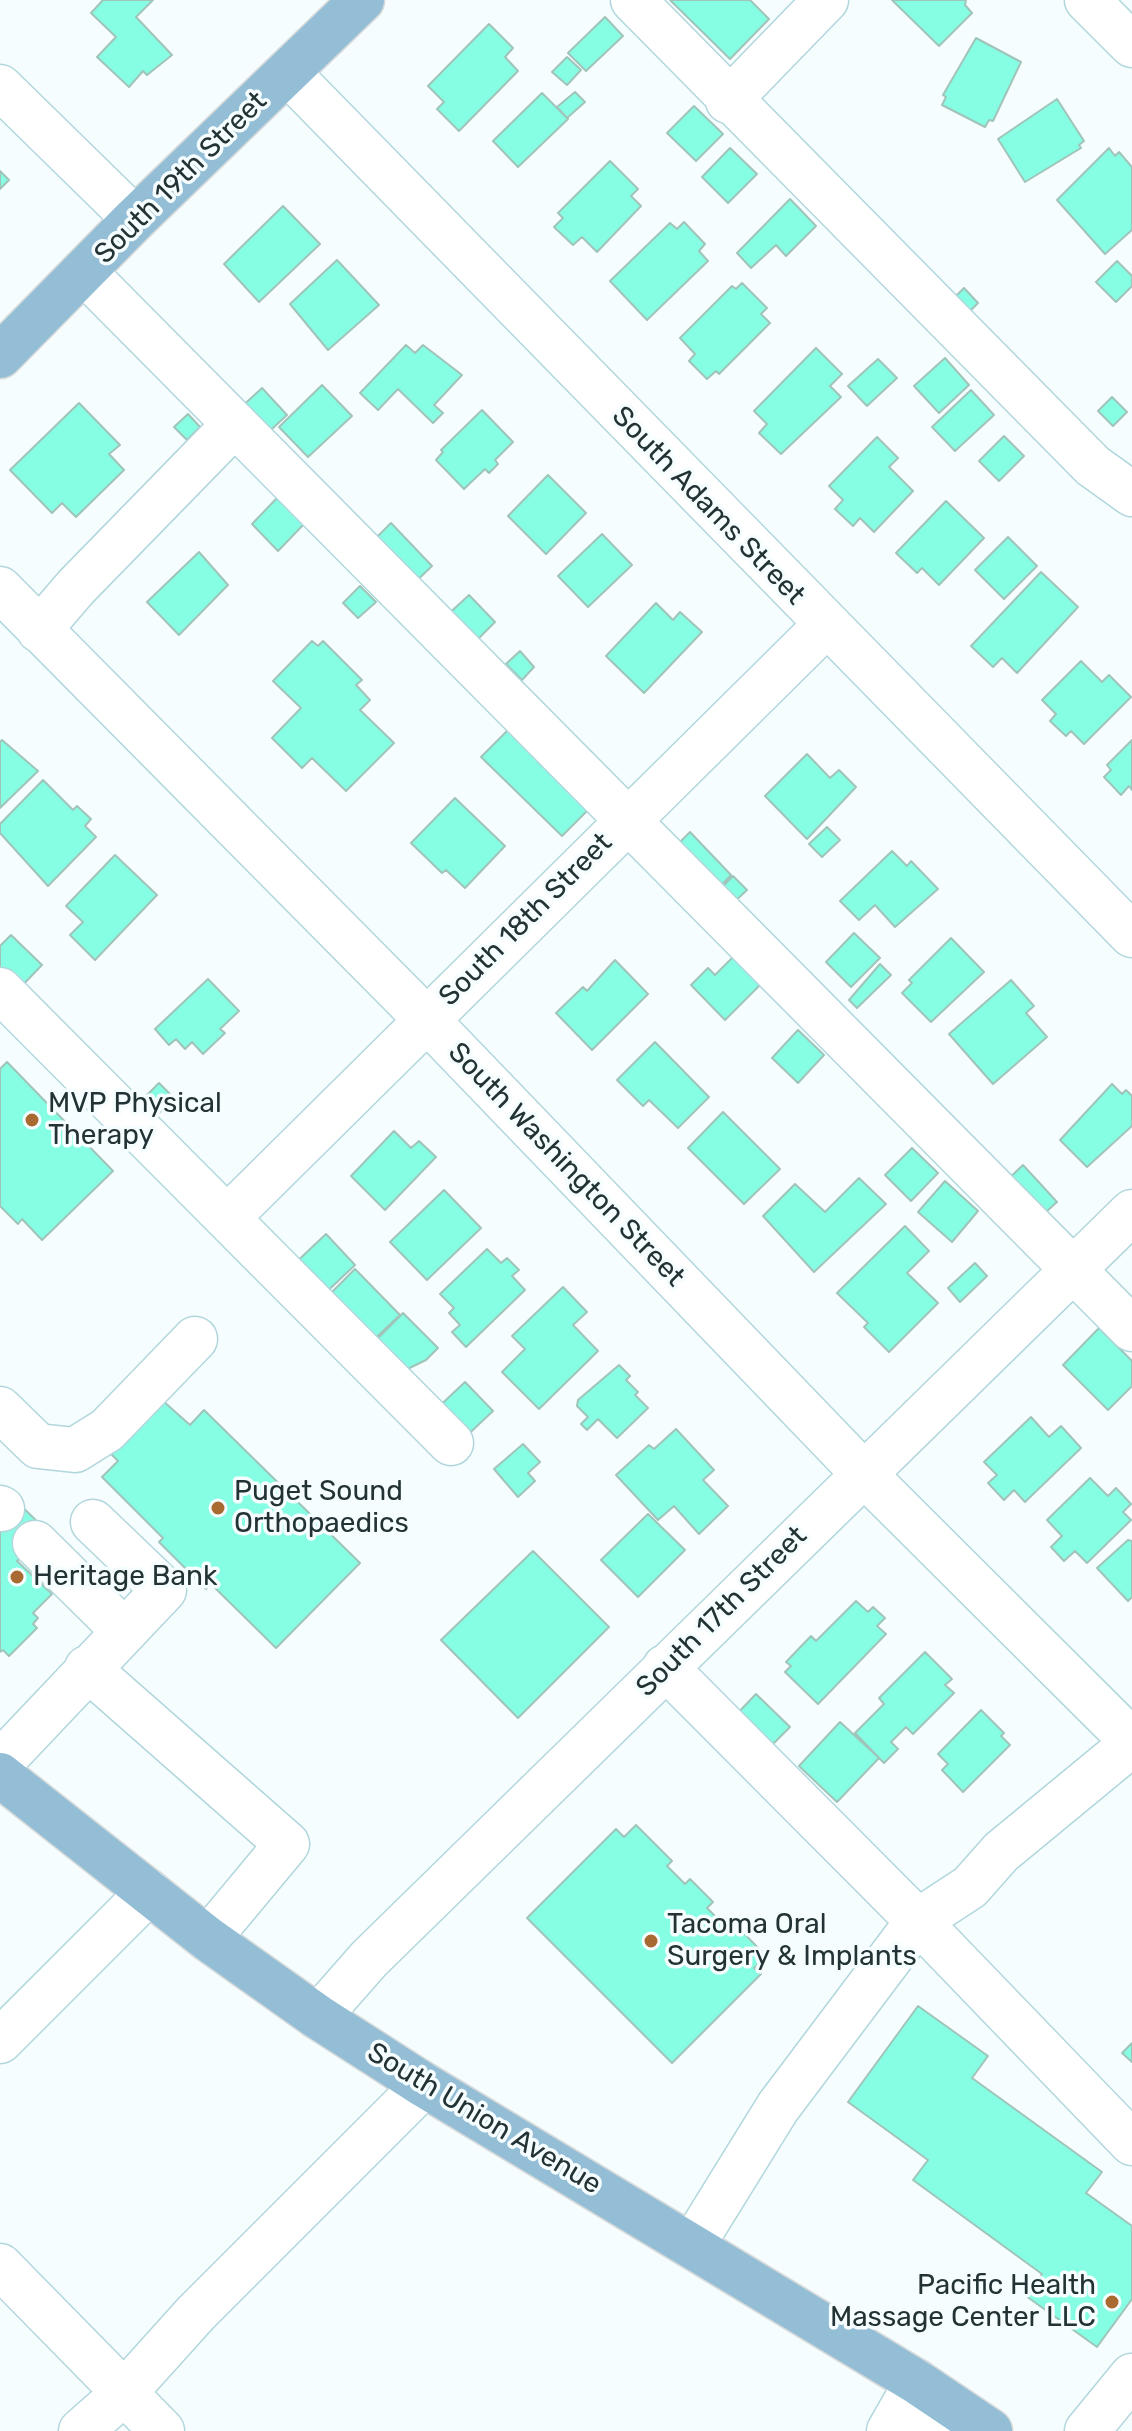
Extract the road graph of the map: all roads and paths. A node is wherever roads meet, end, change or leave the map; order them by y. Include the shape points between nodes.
1 (362, 0) edge
2 (633, 0) edge
3 (826, 0) edge
4 (1087, 0) edge
5 (1132, 45) edge
6 (288, 73) junction
7 (0, 87) edge
8 (728, 101) junction
9 (135, 219) junction
10 (85, 273) junction
11 (0, 356) edge
12 (235, 424) junction
13 (1132, 494) edge
14 (0, 589) edge
15 (825, 626) junction
16 (39, 630) junction
17 (628, 820) junction
18 (1132, 935) edge
19 (0, 990) edge
20 (426, 1019) junction
21 (1132, 1212) edge
22 (229, 1216) junction
23 (1073, 1269) junction
24 (1132, 1329) edge
25 (195, 1339) dead end
26 (0, 1409) edge
27 (451, 1443) dead end
28 (863, 1473) junction
29 (93, 1522) dead end
30 (35, 1543) dead end
31 (124, 1631) junction
32 (665, 1667) junction
33 (87, 1668) junction
34 (1132, 1742) edge
35 (0, 1763) edge
36 (0, 1775) edge
37 (149, 1892) junction
38 (918, 1921) junction
39 (208, 1939) junction
40 (318, 2017) junction
41 (0, 2041) edge
42 (424, 2085) junction
43 (1132, 2143) edge
44 (692, 2246) junction
45 (0, 2266) edge
46 (1132, 2376) edge
47 (917, 2382) junction
48 (124, 2393) junction
49 (943, 2419) edge
50 (81, 2431) edge
51 (162, 2431) edge
52 (889, 2431) edge
53 (990, 2431) edge
54 (1087, 2431) edge

1 - 6 main road, South 19th Street
2 - 8 street
3 - 8 street
4 - 5 street
6 - 9 main road, South 19th Street
6 - 15 street, South Adams Street
7 - 9 street
8 - 13 street via 1093,466
9 - 10 main road, South 19th Street
10 - 11 main road, South 19th Street
10 - 12 street
12 - 16 street
12 - 17 street
14 - 16 street, South Washington Street
15 - 17 street, South 18th Street
15 - 18 street, South Adams Street
16 - 20 street, South Washington Street
17 - 20 street, South 18th Street
17 - 23 street
19 - 22 street via 190,1185
20 - 22 street, South 18th Street
20 - 28 street, South Washington Street
21 - 23 street, South 17th Street
22 - 27 street
23 - 24 street
23 - 28 street, South 17th Street
25 - 26 street via 107,1430 75,1450 38,1446
28 - 32 street, South 17th Street
28 - 34 street, South Washington Street
29 - 31 street via 164,1590
30 - 31 street
31 - 33 street
32 - 38 street
32 - 40 street, South 17th Street via 369,1959
33 - 35 street
33 - 39 street via 287,1844
34 - 38 street via 1001,1852 970,1887
36 - 37 main road, South Union Avenue
37 - 39 main road, South Union Avenue
37 - 41 street
38 - 43 street
38 - 44 street via 778,2107
39 - 40 main road, South Union Avenue
40 - 42 main road, South Union Avenue
42 - 44 main road, South Union Avenue
42 - 48 street via 196,2313
44 - 47 main road, South Union Avenue
45 - 48 street
46 - 54 street
47 - 49 main road, South Union Avenue
47 - 52 street
48 - 50 street
48 - 51 street
49 - 53 main road, South Union Avenue

